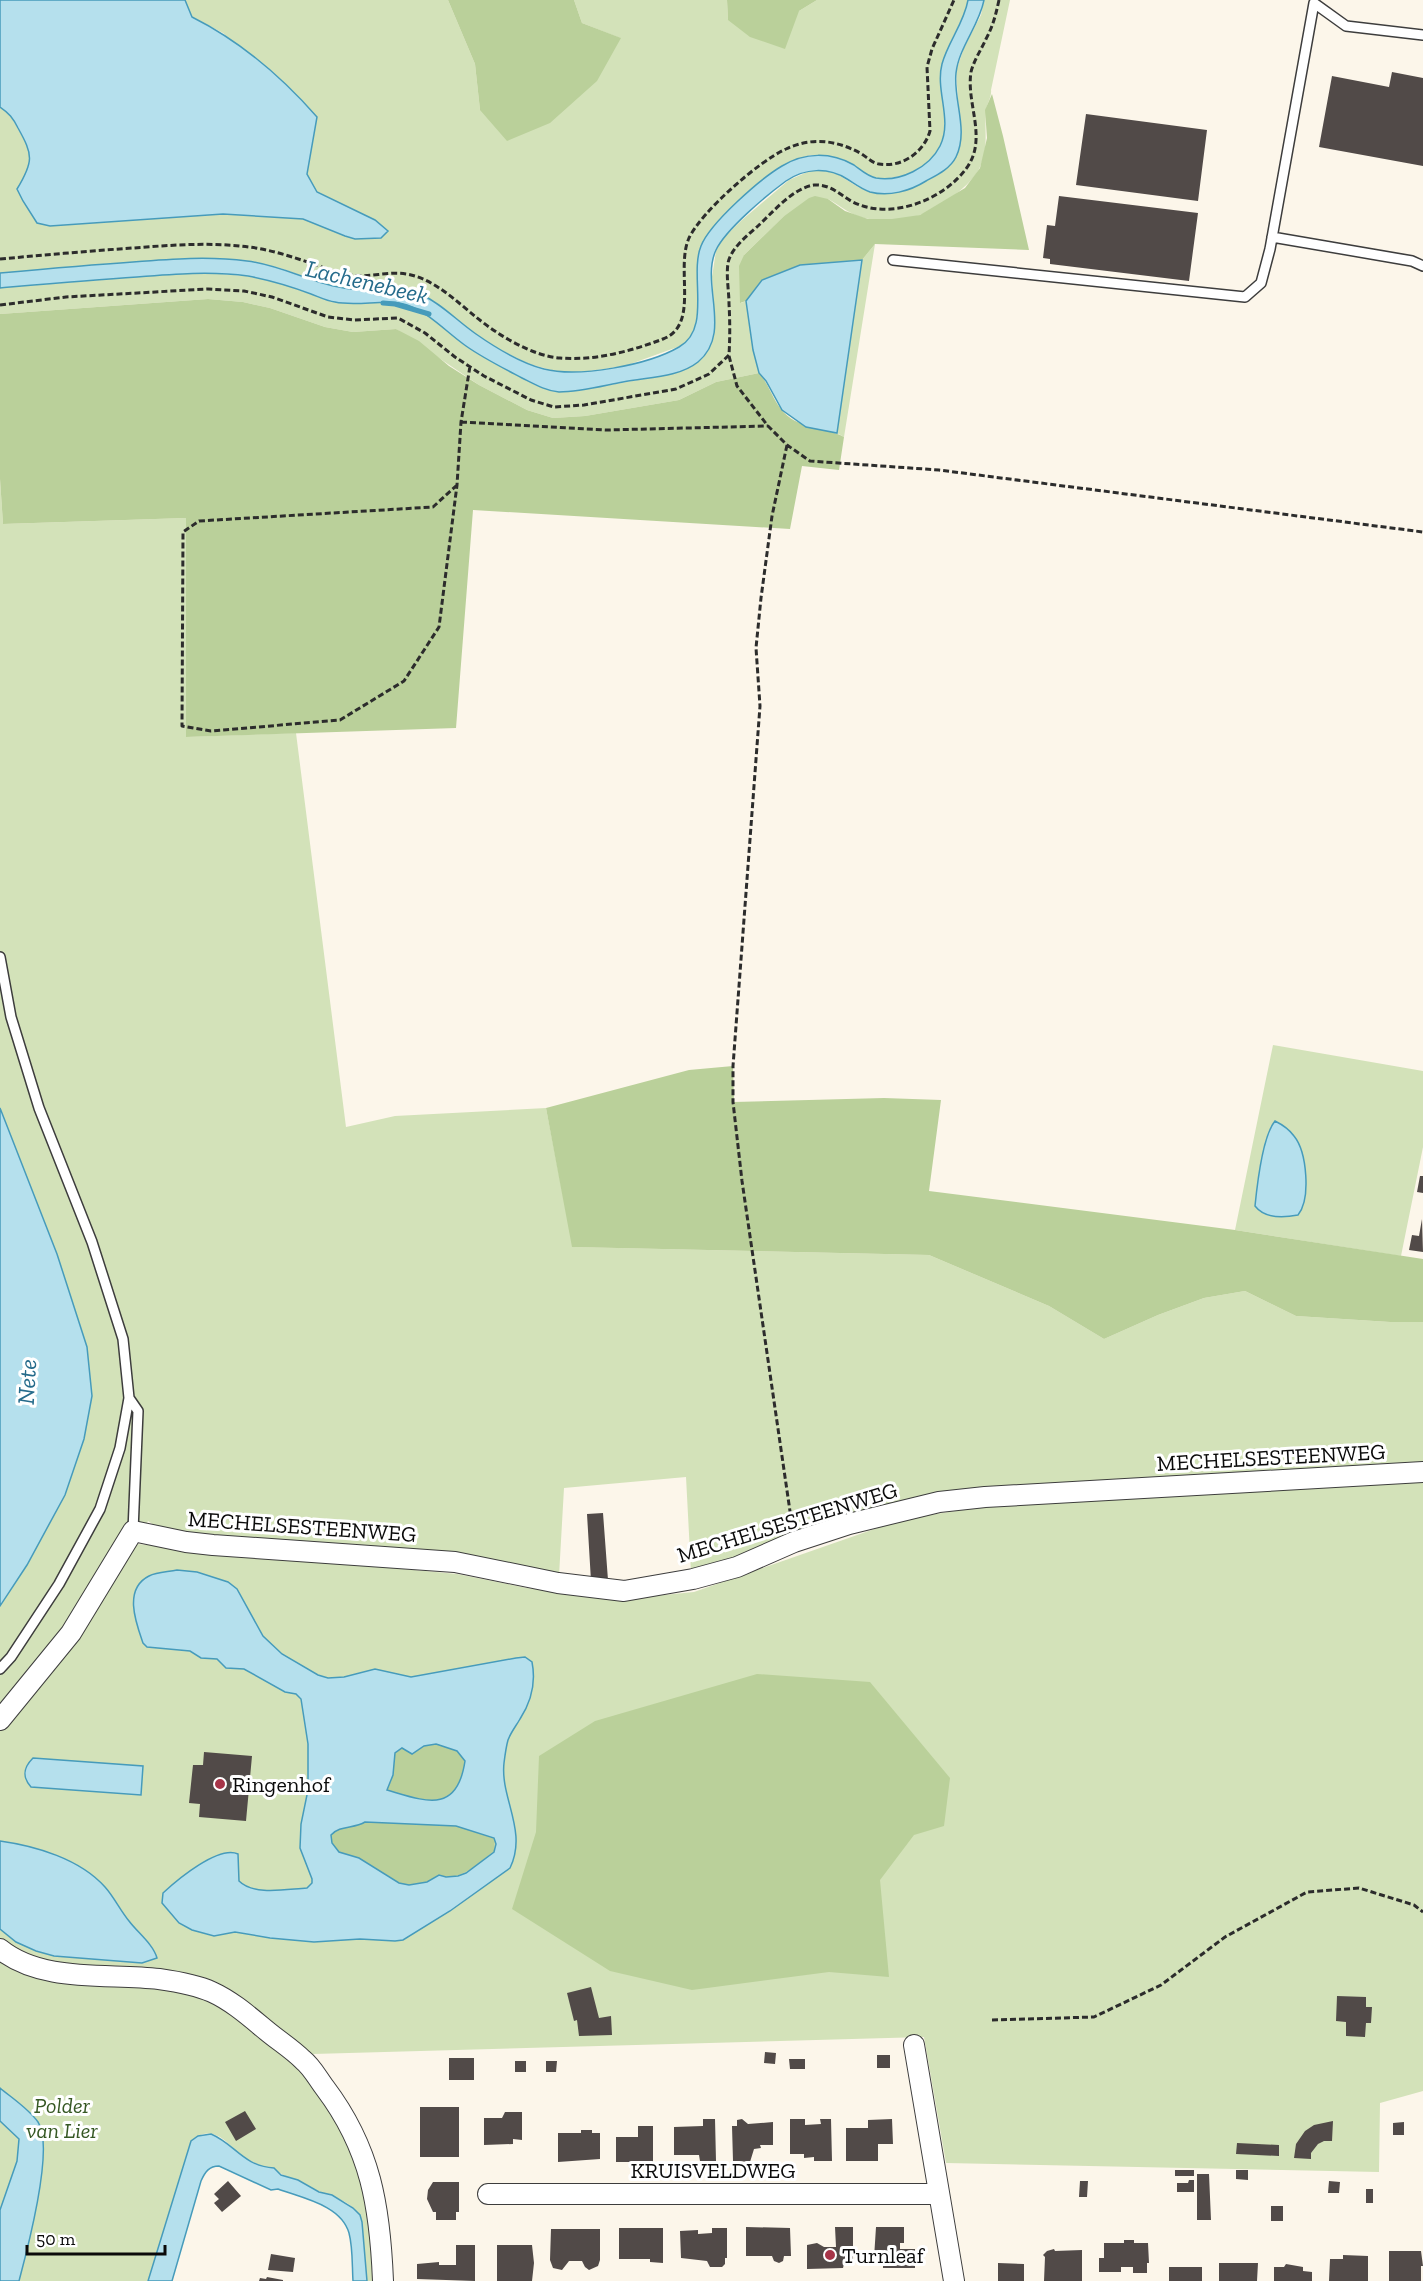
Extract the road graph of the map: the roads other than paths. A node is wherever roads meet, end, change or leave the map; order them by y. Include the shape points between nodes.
1 (1423, 35) edge
2 (1272, 237) junction
3 (893, 260) dead end
4 (1423, 266) edge
5 (0, 957) edge
6 (129, 1398) junction
7 (1423, 1472) edge
8 (133, 1531) junction
9 (0, 1669) edge
10 (0, 1720) edge
11 (0, 1948) edge
12 (914, 2045) dead end
13 (488, 2194) dead end
14 (939, 2194) junction
15 (383, 2281) edge
16 (954, 2281) edge

1 - 2 lane via 1346,26 1314,3
2 - 3 lane via 1261,283 1245,297
2 - 4 lane
5 - 6 lane via 11,1017 39,1108 92,1242 123,1339
6 - 8 lane via 138,1411
6 - 9 lane via 120,1448 100,1509 59,1584
7 - 8 street, MECHELSESTEENWEG via 939,1502 849,1524 737,1567 624,1591 558,1583 455,1562 213,1545
8 - 10 street via 71,1633
11 - 15 street via 31,1966 51,1971 160,1979 211,1991 305,2061 341,2110 360,2148 373,2186
12 - 14 street
13 - 14 street, KRUISVELDWEG
14 - 16 street

